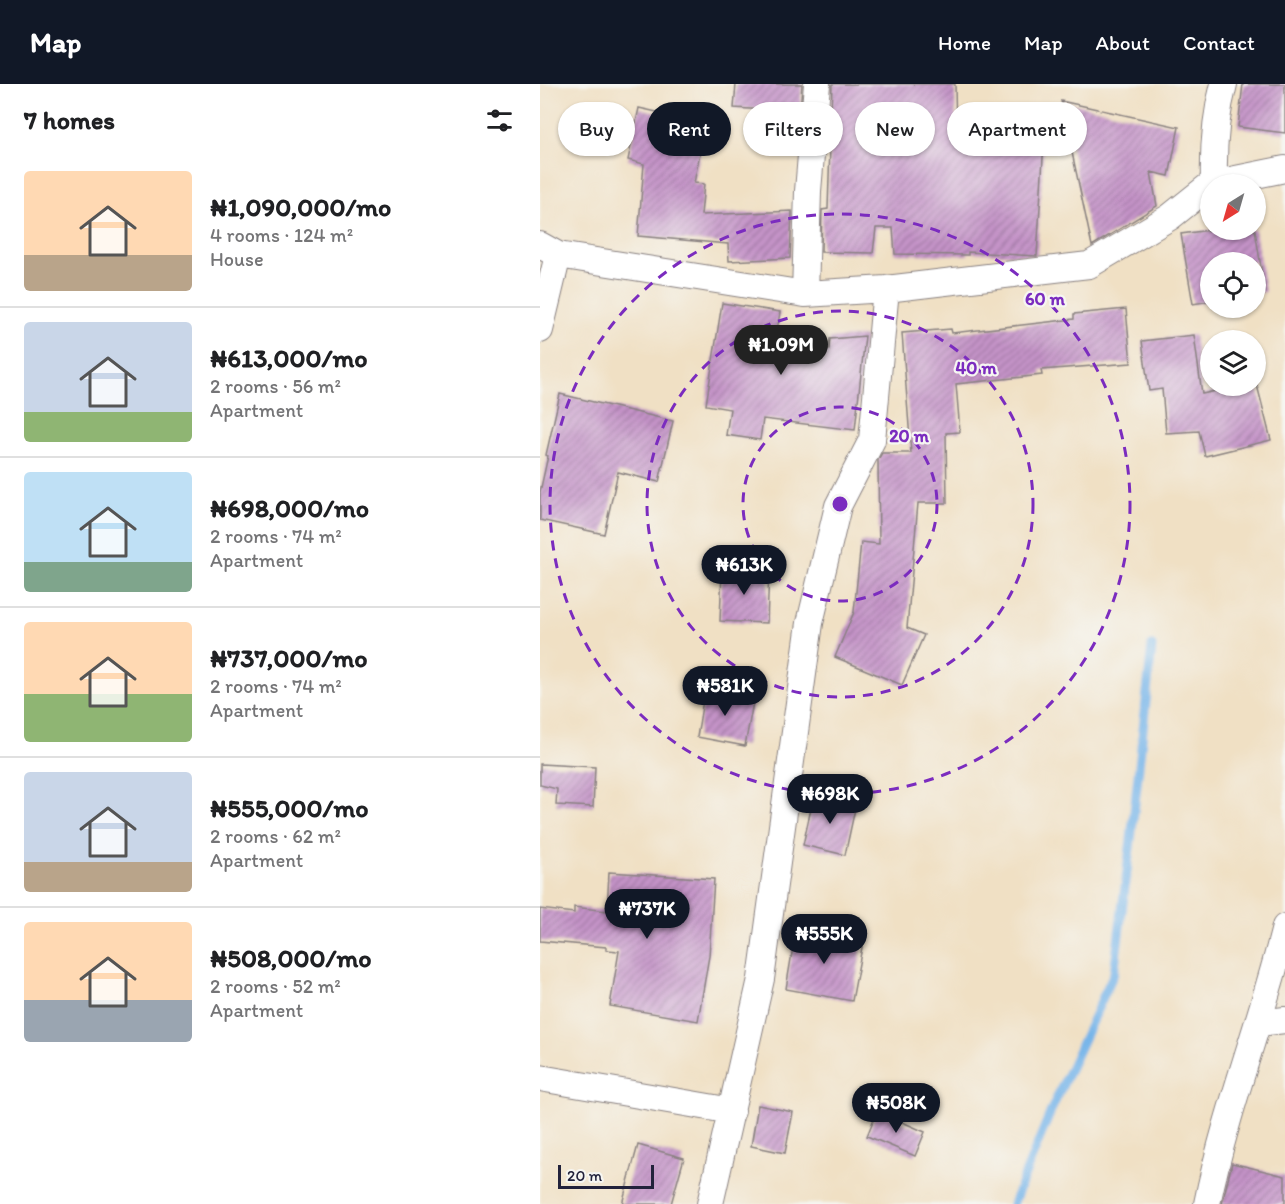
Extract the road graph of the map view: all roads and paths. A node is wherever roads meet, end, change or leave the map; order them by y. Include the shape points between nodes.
1 (817, 84) edge
2 (1224, 84) edge
3 (1285, 169) edge
4 (1212, 174) edge
5 (1261, 174) edge
6 (1200, 193) edge
7 (549, 250) edge
8 (886, 290) junction
9 (805, 294) junction
10 (540, 330) edge
11 (1285, 927) edge
12 (1285, 1020) edge
13 (1259, 1023) junction
14 (540, 1078) edge
15 (732, 1111) junction
16 (710, 1204) edge
17 (1207, 1204) edge

1 - 9 street
2 - 4 street via 1218,106
3 - 5 street
6 - 8 street via 1170,217 1089,265
7 - 9 street
7 - 10 street
8 - 9 street
8 - 15 street via 872,440 838,506 810,623 761,979
11 - 13 street
12 - 13 street
13 - 17 street via 1217,1153
14 - 15 street
15 - 16 street

